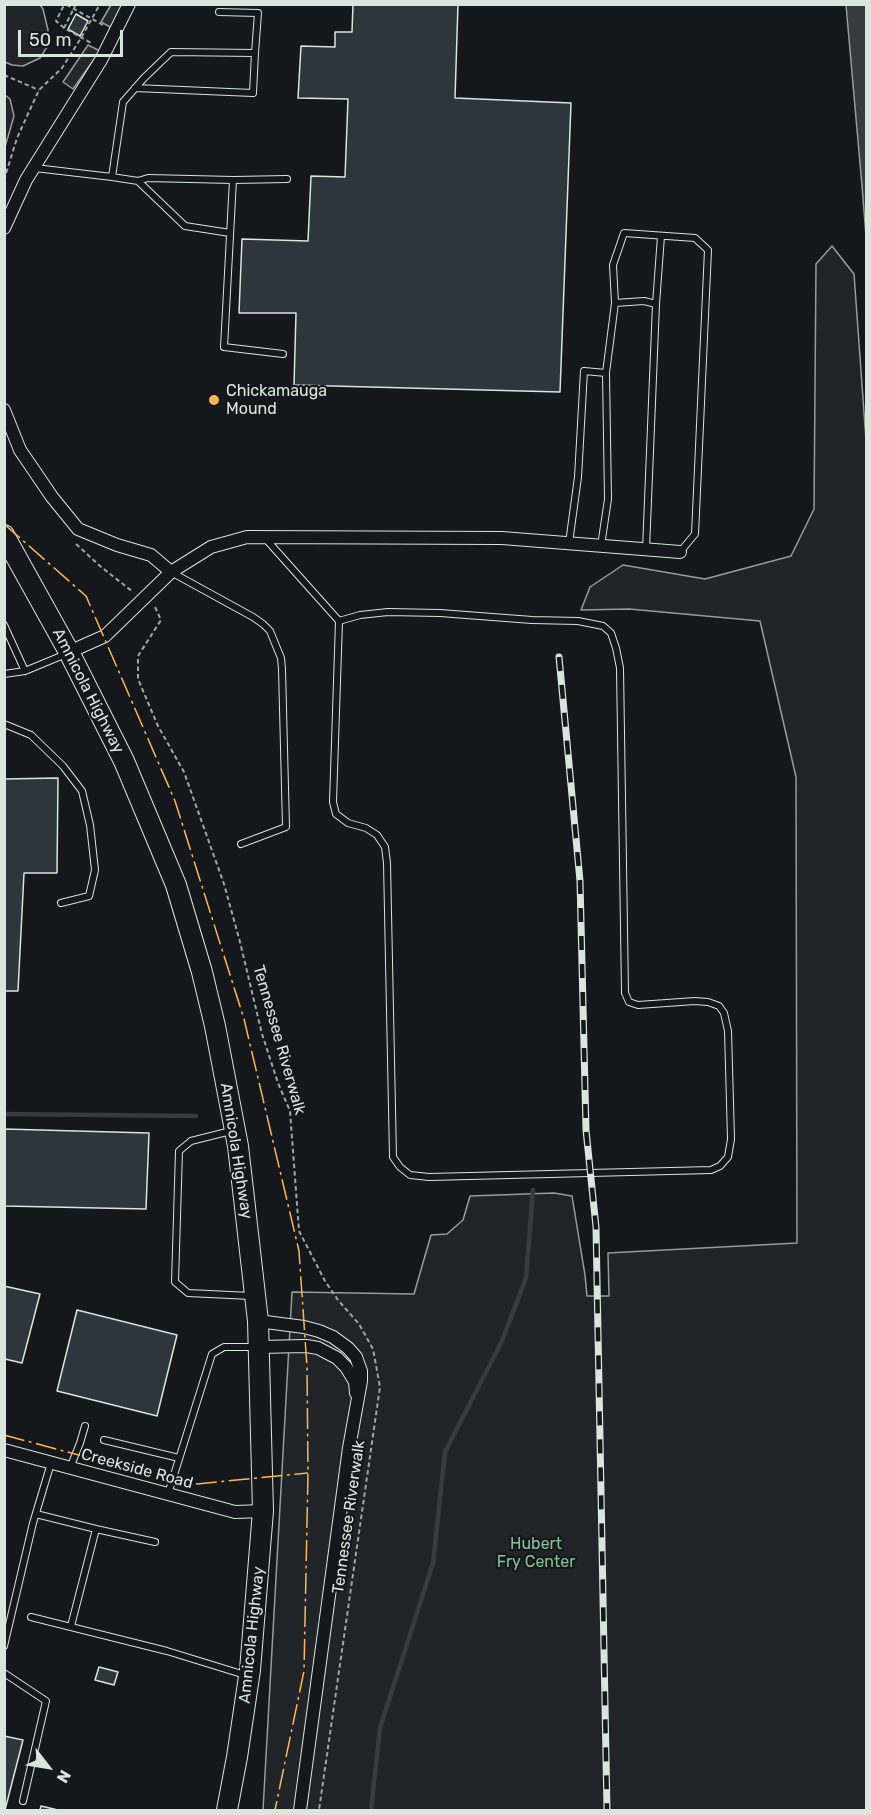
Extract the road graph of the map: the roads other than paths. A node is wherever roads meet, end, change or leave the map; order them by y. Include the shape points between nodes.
1 (129, 4) edge
2 (219, 12) dead end
3 (255, 53) junction
4 (135, 88) junction
5 (34, 167) junction
6 (112, 177) junction
7 (287, 179) dead end
8 (233, 180) junction
9 (138, 181) junction
10 (4, 228) edge
11 (231, 233) junction
12 (661, 236) junction
13 (615, 303) junction
14 (656, 304) junction
15 (283, 354) dead end
16 (606, 373) junction
17 (4, 411) edge
18 (4, 535) edge
19 (264, 537) junction
20 (568, 543) junction
21 (601, 546) junction
22 (646, 549) junction
23 (680, 552) joint
24 (171, 572) junction
25 (339, 621) junction
26 (4, 625) edge
27 (69, 652) junction
28 (25, 670) junction
29 (4, 674) edge
30 (4, 724) edge
31 (242, 844) dead end
32 (61, 903) dead end
33 (235, 1130) junction
34 (255, 1296) junction
35 (258, 1321) junction
36 (259, 1347) junction
37 (357, 1398) junction
38 (85, 1426) dead end
39 (104, 1440) dead end
40 (4, 1450) edge
41 (179, 1458) junction
42 (51, 1462) junction
43 (69, 1468) junction
44 (168, 1494) junction
45 (263, 1511) junction
46 (36, 1514) junction
47 (96, 1529) junction
48 (154, 1542) dead end
49 (31, 1617) dead end
50 (71, 1626) junction
51 (4, 1646) edge
52 (4, 1673) edge
53 (249, 1676) junction
54 (23, 1801) dead end
55 (227, 1810) edge
56 (300, 1810) edge

1 - 5 street via 101,60
2 - 3 lane via 258,13
3 - 4 lane via 171,52
3 - 4 lane via 253,93
4 - 6 lane via 123,102
5 - 6 lane
5 - 10 street
6 - 9 lane
7 - 8 lane
8 - 9 lane
8 - 11 lane
9 - 11 lane via 185,226
11 - 15 lane via 224,347
12 - 13 lane via 624,233 613,265
12 - 14 lane
12 - 23 lane via 695,238 708,250 695,534
13 - 14 lane
13 - 16 lane
14 - 22 lane
16 - 20 lane via 584,371 578,477
16 - 21 lane via 608,499
17 - 24 street via 20,450 78,529 150,555
18 - 27 main road, Amnicola Highway
19 - 20 street via 502,538
19 - 24 street via 247,537 211,547
19 - 25 lane
20 - 21 street
21 - 22 street
22 - 23 street
24 - 27 street via 105,636
24 - 31 lane via 263,624 281,658 286,827
25 - 25 lane via 333,802 336,814 348,824 377,835 385,847 393,1157 410,1175 429,1177 711,1170 720,1166 728,1158 731,1139 724,1013 718,1006 702,1001 638,1005 629,1002 625,993 620,668 610,633 603,626 578,621 440,613 388,612
26 - 28 lane
27 - 28 lane
27 - 33 main road, Amnicola Highway via 124,761 176,885 202,972
28 - 29 lane
30 - 32 lane via 32,735 82,791 95,870 89,896
33 - 34 main road, Amnicola Highway
33 - 34 lane via 191,1141 179,1151 175,1282 188,1293
34 - 35 main road, Amnicola Highway
35 - 36 main road, Amnicola Highway
35 - 37 street via 319,1331 341,1342 356,1357 361,1371
36 - 37 street via 318,1348 346,1367
36 - 41 lane via 224,1347 212,1354
36 - 45 main road, Amnicola Highway
37 - 56 street
38 - 43 lane
39 - 41 lane
40 - 42 street, Creekside Road
41 - 44 lane
42 - 43 street, Creekside Road
42 - 46 lane
43 - 44 street, Creekside Road
44 - 45 street, Creekside Road via 235,1512
45 - 53 main road, Amnicola Highway
46 - 47 lane
46 - 51 lane
47 - 48 lane
47 - 50 lane
49 - 50 lane
50 - 53 lane
52 - 54 lane via 46,1701
53 - 55 main road, Amnicola Highway

